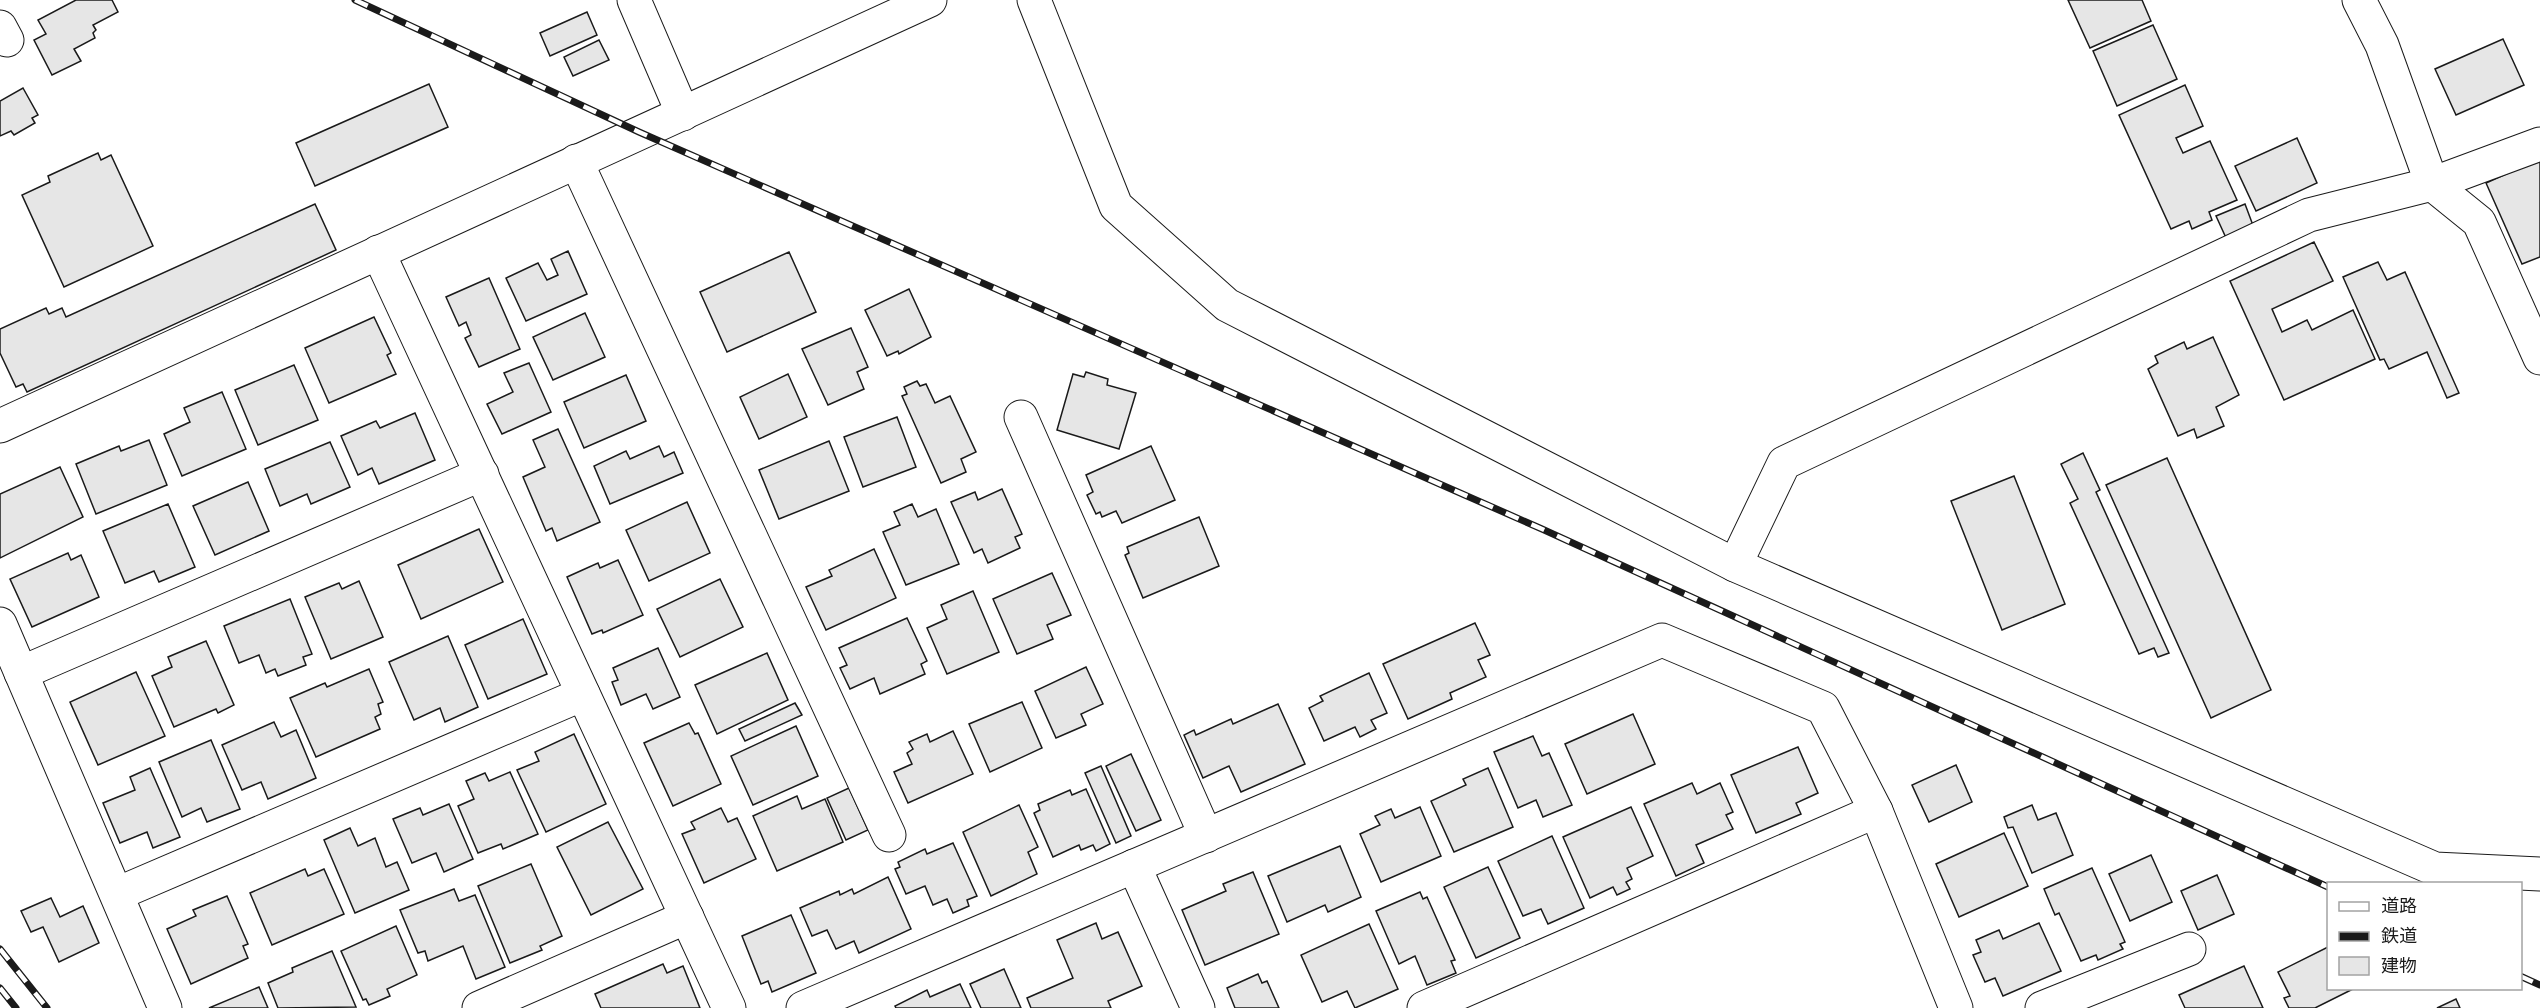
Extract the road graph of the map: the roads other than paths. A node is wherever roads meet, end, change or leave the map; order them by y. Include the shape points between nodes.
1 (634, 0) edge
2 (930, 0) edge
3 (1034, 0) edge
4 (2359, 0) edge
5 (683, 114) junction
6 (2540, 144) edge
7 (576, 161) junction
8 (2432, 184) junction
9 (378, 252) junction
10 (2540, 358) edge
11 (1021, 417) dead end
12 (0, 426) edge
13 (482, 474) junction
14 (1736, 565) junction
15 (0, 624) edge
16 (21, 673) junction
17 (584, 694) junction
18 (1876, 811) junction
19 (890, 835) dead end
20 (1206, 836) junction
21 (1134, 866) junction
22 (2540, 874) edge
23 (117, 894) junction
24 (687, 917) junction
25 (2189, 949) dead end
26 (165, 1008) edge
27 (479, 1008) edge
28 (729, 1008) edge
29 (803, 1008) edge
30 (1198, 1008) edge
31 (1424, 1008) edge
32 (1956, 1008) edge
33 (2042, 1008) edge

1 - 5 street
2 - 5 street
3 - 14 street via 1116,206 1227,305
4 - 8 street via 2382,45
5 - 7 street
6 - 8 street
7 - 9 street
7 - 19 street
8 - 10 street via 2479,222
8 - 14 street via 2309,215 1784,463
9 - 12 street
9 - 13 street
11 - 20 street
13 - 16 street
13 - 17 street
14 - 22 street via 2435,868
15 - 16 street
16 - 23 street
17 - 23 street
17 - 24 street
18 - 20 street via 1823,708 1662,640
18 - 31 street
18 - 32 street
20 - 21 street
21 - 29 street
21 - 30 street
23 - 26 street
24 - 27 street
24 - 28 street
25 - 33 street

